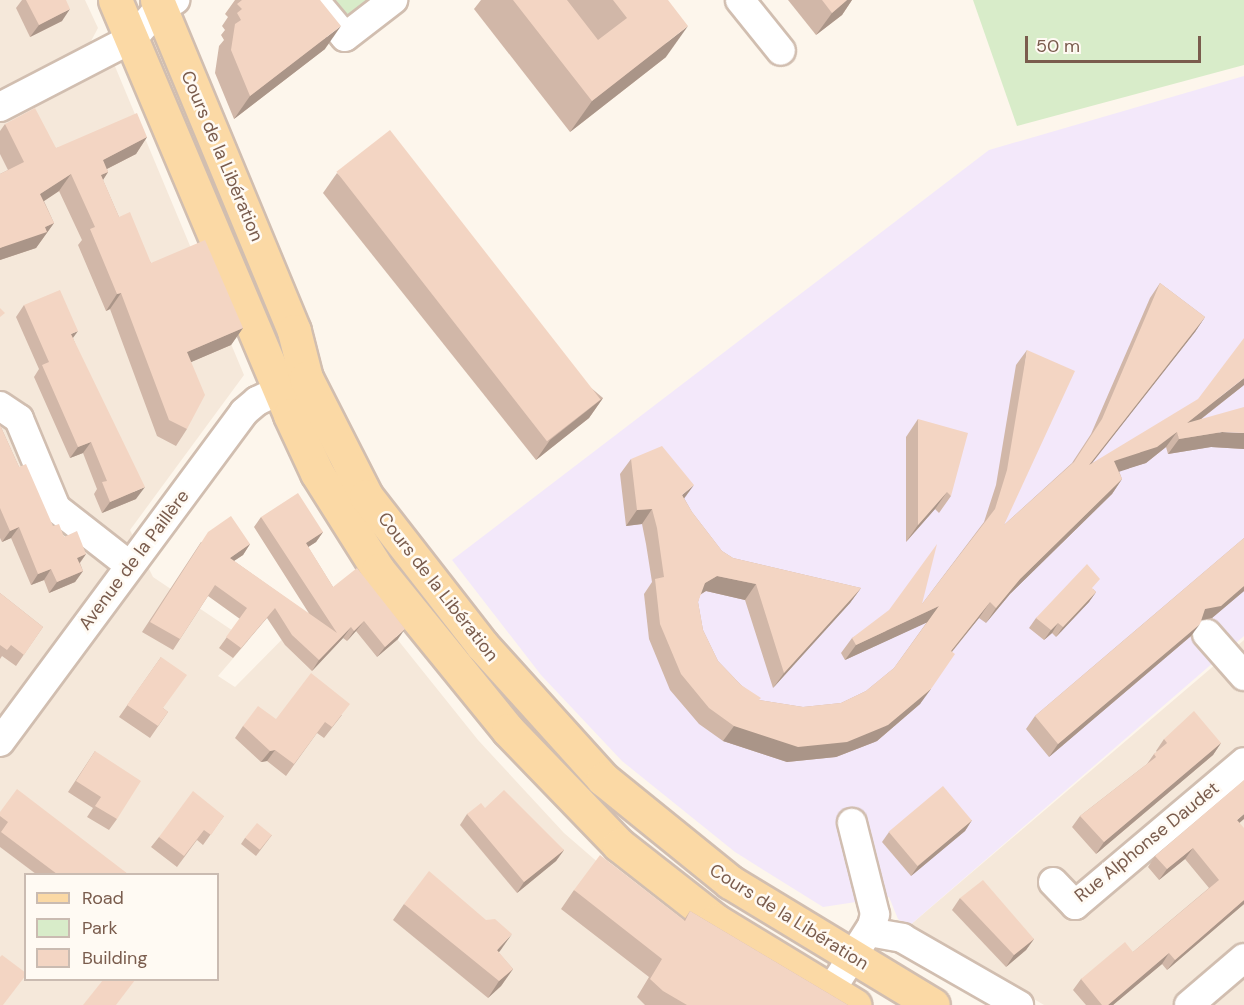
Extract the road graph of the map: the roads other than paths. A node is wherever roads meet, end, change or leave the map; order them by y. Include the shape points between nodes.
1 (115, 0) edge
2 (314, 0) edge
3 (740, 0) edge
4 (161, 2) edge
5 (387, 2) edge
6 (133, 38) junction
7 (781, 51) dead end
8 (0, 107) edge
9 (272, 277) junction
10 (292, 384) junction
11 (0, 406) edge
12 (129, 566) junction
13 (1207, 634) dead end
14 (1244, 676) edge
15 (0, 742) edge
16 (1244, 762) edge
17 (584, 811) junction
18 (852, 823) dead end
19 (1053, 882) dead end
20 (860, 944) junction
21 (1244, 958) edge
22 (842, 998) edge
23 (870, 1005) edge
24 (933, 1005) edge
25 (1019, 1005) edge
26 (1189, 1005) edge

1 - 6 main road, Cours de la Libération
2 - 5 street via 345,37
3 - 7 street
4 - 6 street
4 - 9 main road, Cours de la Libération
6 - 8 street
6 - 9 main road via 145,42 158,58 235,236
6 - 10 main road, Cours de la Libération
9 - 10 main road, Cours de la Libération via 294,331
10 - 12 street, Avenue de la Paillère via 244,412
10 - 17 main road, Cours de la Libération via 317,473 374,564 508,730
10 - 20 main road, Cours de la Libération via 366,496 482,645 566,742 646,818 705,864
11 - 12 street via 19,419 56,508
12 - 15 street, Avenue de la Paillère
13 - 14 street
16 - 19 street, Rue Alphonse Daudet via 1075,905
17 - 20 main road via 626,827 695,883 794,940
17 - 22 main road, Cours de la Libération via 683,898
18 - 20 street via 875,914
20 - 22 street
20 - 24 main road, Cours de la Libération
20 - 25 street via 902,938
21 - 26 street
22 - 23 main road, Cours de la Libération

